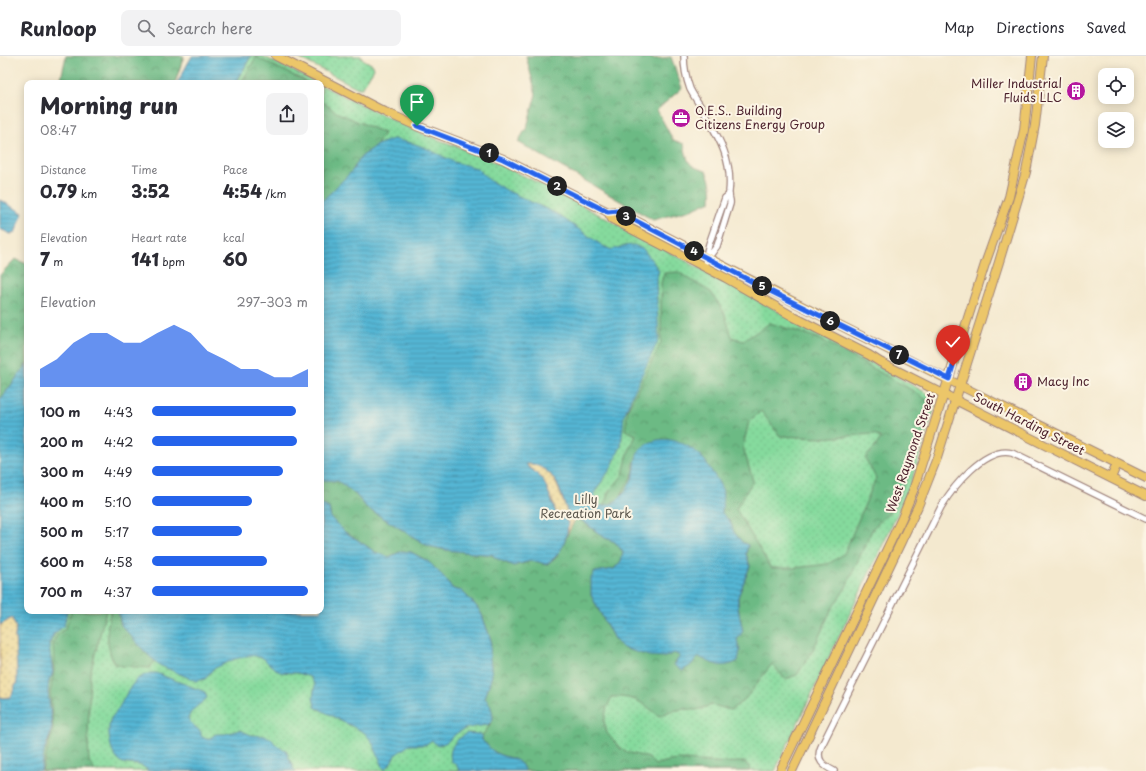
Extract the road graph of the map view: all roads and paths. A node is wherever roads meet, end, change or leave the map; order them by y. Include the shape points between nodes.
1 (276, 56) edge
2 (684, 56) edge
3 (1032, 56) edge
4 (1043, 56) edge
5 (323, 80) edge
6 (324, 81) edge
7 (608, 212) junction
8 (708, 258) junction
9 (704, 267) junction
10 (849, 330) junction
11 (842, 341) junction
12 (949, 379) junction
13 (960, 385) junction
14 (944, 395) junction
15 (955, 400) junction
16 (1118, 464) junction
17 (1111, 478) junction
18 (1146, 478) edge
19 (1146, 496) edge
20 (1146, 519) edge
21 (800, 730) junction
22 (809, 734) junction
23 (780, 771) edge
24 (792, 771) edge
25 (834, 771) edge

1 - 5 main road, South Harding Street
2 - 8 street via 684,70 690,90 721,141 729,174 728,195 724,198 708,244
3 - 12 main road, West Raymond Street via 1024,130 1013,183
4 - 13 main road, West Raymond Street via 1035,125 1026,172
6 - 7 main road, South Harding Street via 394,116 516,165
7 - 8 main road, South Harding Street via 617,211
7 - 9 main road, South Harding Street via 612,219
8 - 9 street
8 - 10 main road, South Harding Street
9 - 11 main road, South Harding Street
10 - 11 main road
10 - 12 main road, South Harding Street
11 - 14 main road, South Harding Street
12 - 13 main road, South Harding Street
12 - 14 main road, West Raymond Street
13 - 15 main road, West Raymond Street
13 - 16 main road, South Harding Street
14 - 15 main road, South Harding Street
14 - 21 main road, West Raymond Street via 907,507
15 - 17 main road, South Harding Street
15 - 22 main road, West Raymond Street via 937,458 918,506
16 - 17 main road
16 - 18 main road, South Harding Street
17 - 19 main road, South Harding Street
20 - 25 street via 1012,453 995,454 977,466 959,481 941,507 821,747 818,754 821,762
21 - 22 main road
21 - 23 main road, West Raymond Street
22 - 24 main road, West Raymond Street

